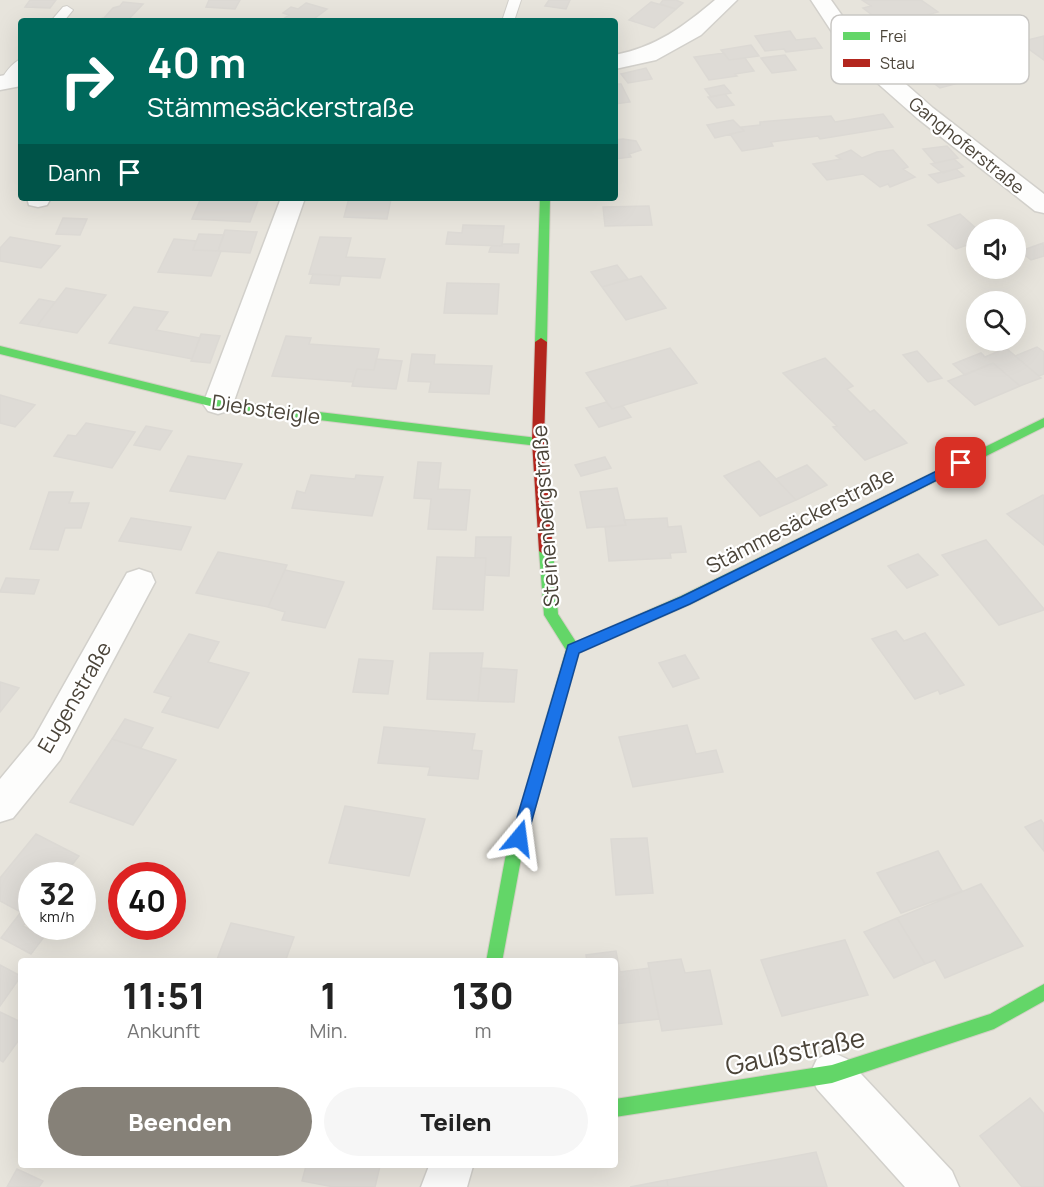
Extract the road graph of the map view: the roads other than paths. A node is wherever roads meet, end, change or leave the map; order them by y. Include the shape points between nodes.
1 (515, 0) edge
2 (727, 0) edge
3 (821, 0) edge
4 (67, 10) dead end
5 (831, 15) edge
6 (60, 18) edge
7 (509, 18) edge
8 (618, 61) edge
9 (18, 68) edge
10 (9, 81) edge
11 (893, 84) edge
12 (293, 201) edge
13 (545, 201) edge
14 (1044, 206) edge
15 (0, 350) edge
16 (218, 404) junction
17 (1044, 422) edge
18 (538, 441) junction
19 (139, 582) dead end
20 (573, 649) junction
21 (0, 806) edge
22 (495, 958) edge
23 (1044, 992) edge
24 (832, 1074) junction
25 (618, 1108) edge
26 (450, 1168) edge
27 (444, 1187) edge
28 (936, 1187) edge

1 - 7 lane
2 - 8 street via 693,30 648,55
3 - 5 street, Ganghoferstraße
4 - 6 lane
9 - 10 lane
11 - 14 street, Ganghoferstraße
12 - 16 street
13 - 18 street, Steinenbergstraße
15 - 16 street, Diebsteigle
16 - 18 street, Diebsteigle
17 - 20 street, Stämmesäckerstraße via 686,600
18 - 20 street, Steinenbergstraße via 551,615
19 - 21 street, Eugenstraße via 46,749
20 - 22 street via 513,859
23 - 24 street, Gaußstraße via 994,1021
24 - 25 street, Gaußstraße
24 - 28 street
26 - 27 street

